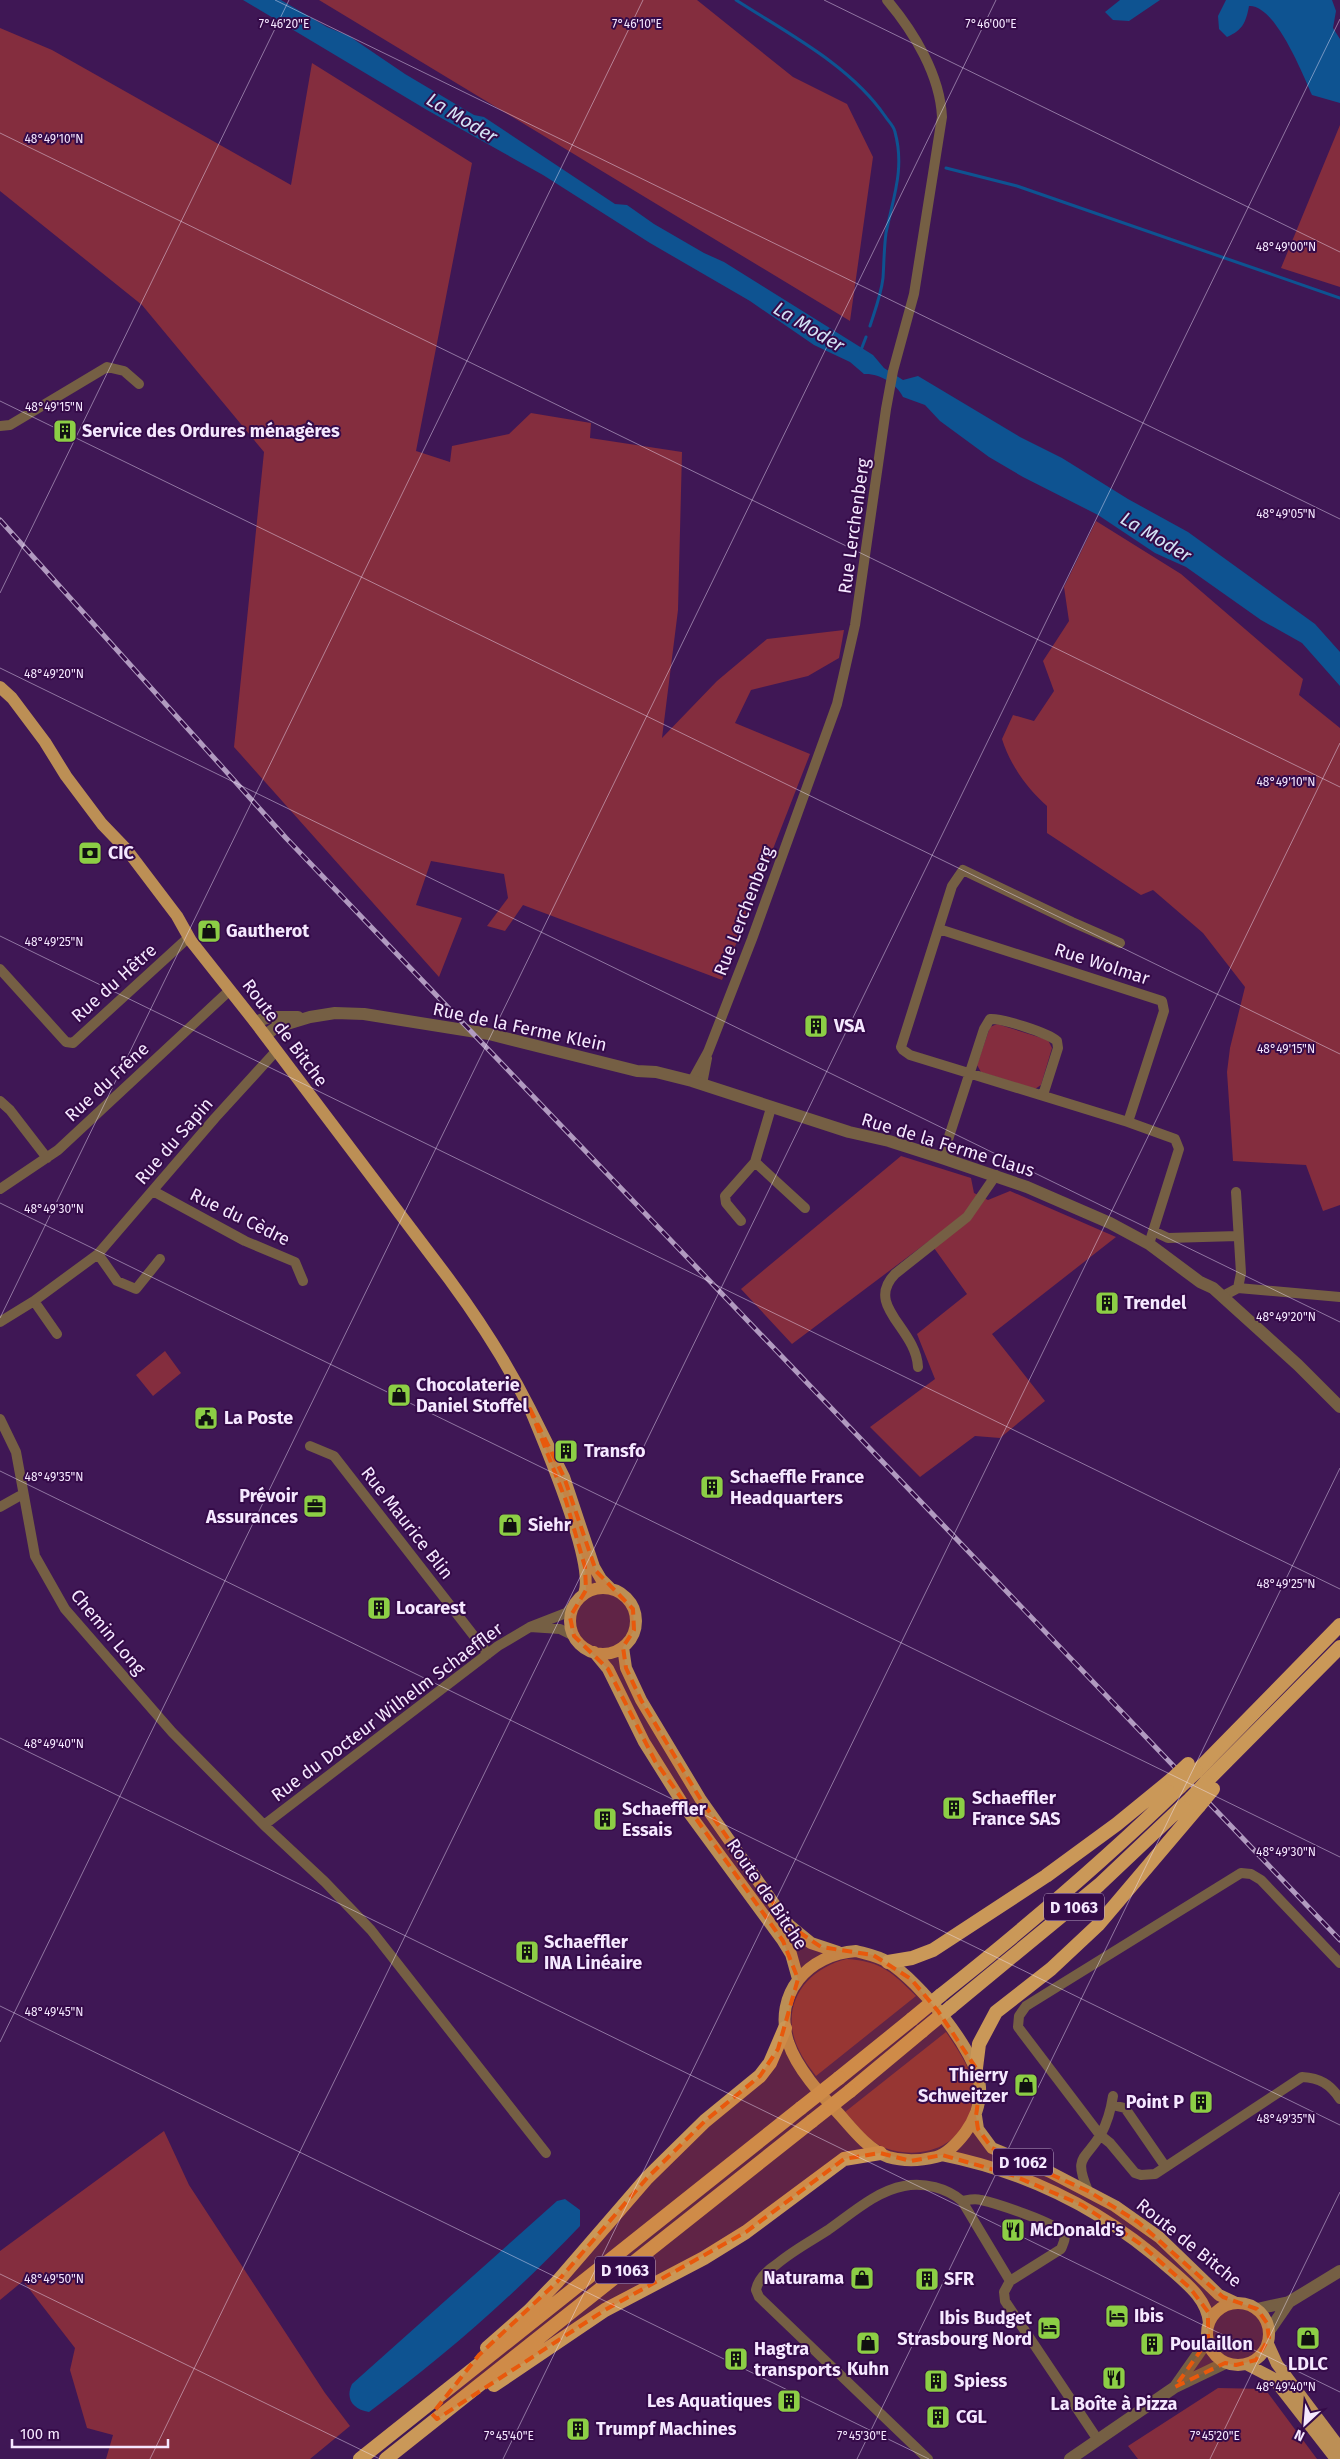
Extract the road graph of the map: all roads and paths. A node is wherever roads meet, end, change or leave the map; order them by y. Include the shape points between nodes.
1 (888, 0) edge
2 (139, 384) dead end
3 (0, 426) edge
4 (0, 687) edge
5 (939, 929) junction
6 (189, 937) junction
7 (1120, 942) dead end
8 (0, 969) edge
9 (230, 990) junction
10 (310, 1017) junction
11 (255, 1022) junction
12 (265, 1035) junction
13 (277, 1050) junction
14 (969, 1074) junction
15 (697, 1083) junction
16 (1042, 1096) junction
17 (0, 1102) edge
18 (771, 1108) junction
19 (1128, 1122) junction
20 (47, 1158) junction
21 (942, 1158) junction
22 (755, 1162) junction
23 (996, 1175) junction
24 (0, 1189) edge
25 (153, 1191) junction
26 (1236, 1192) dead end
27 (805, 1208) dead end
28 (741, 1221) dead end
29 (1238, 1236) junction
30 (1151, 1238) junction
31 (98, 1254) junction
32 (160, 1259) dead end
33 (303, 1281) dead end
34 (1238, 1288) junction
35 (1218, 1292) junction
36 (1340, 1298) edge
37 (34, 1300) junction
38 (0, 1322) edge
39 (56, 1334) dead end
40 (918, 1367) dead end
41 (1340, 1407) edge
42 (530, 1409) junction
43 (0, 1419) edge
44 (310, 1446) dead end
45 (23, 1494) junction
46 (0, 1507) edge
47 (611, 1589) junction
48 (584, 1594) junction
49 (573, 1606) junction
50 (1340, 1625) edge
51 (530, 1627) junction
52 (574, 1636) junction
53 (622, 1647) junction
54 (1340, 1647) edge
55 (594, 1652) junction
56 (488, 1654) junction
57 (1176, 1783) junction
58 (1195, 1802) junction
59 (264, 1826) junction
60 (838, 1952) junction
61 (888, 1962) junction
62 (1340, 1963) edge
63 (798, 1979) junction
64 (785, 2028) junction
65 (976, 2068) junction
66 (1340, 2099) edge
67 (976, 2116) junction
68 (1100, 2135) junction
69 (546, 2153) dead end
70 (880, 2153) junction
71 (942, 2155) junction
72 (1165, 2166) junction
73 (1088, 2191) junction
74 (962, 2201) junction
75 (1340, 2271) edge
76 (1010, 2281) junction
77 (1289, 2302) junction
78 (1236, 2303) junction
79 (1257, 2309) junction
80 (1210, 2323) junction
81 (1270, 2331) junction
82 (1208, 2340) junction
83 (1268, 2344) junction
84 (1225, 2362) junction
85 (1246, 2364) junction
86 (457, 2383) junction
87 (1175, 2387) junction
88 (438, 2418) junction
89 (1098, 2440) junction
90 (1340, 2448) edge
91 (360, 2459) edge
92 (386, 2459) edge
93 (928, 2459) edge
94 (1070, 2459) edge
95 (1336, 2459) edge

1 - 15 street, Rue Lerchenberg via 927,63 938,91 942,117 914,294 893,371 855,625 837,704
2 - 3 street via 124,371 108,367 10,424
4 - 6 main road, Route de Bitche via 45,742 102,824 127,850 177,916
5 - 7 street via 952,886 963,870 1066,920
5 - 14 street via 902,1047 906,1053
5 - 19 street, Rue Wolmar via 1162,1001 1164,1011
6 - 8 street, Rue du Hêtre via 73,1043 66,1042
6 - 9 main road, Route de Bitche
9 - 11 main road, Route de Bitche
9 - 20 street, Rue du Frêne
10 - 11 street, Rue de la Ferme Klein via 269,1016
10 - 12 street, Rue de la Ferme Klein via 277,1027
10 - 15 street, Rue de la Ferme Klein via 364,1014 470,1031
11 - 12 main road, Route de Bitche
12 - 13 main road, Route de Bitche
13 - 25 street, Rue du Sapin
13 - 42 main road, Route de Bitche via 476,1316
14 - 16 street
14 - 16 street via 987,1021 993,1018 1057,1041 1058,1048
14 - 21 street
15 - 18 street, Rue de la Ferme Claus
16 - 19 street
17 - 20 street via 10,1110
18 - 21 street, Rue de la Ferme Claus
18 - 22 street
19 - 30 street via 1170,1136 1179,1145
20 - 24 street, Rue du Frêne
21 - 23 street, Rue de la Ferme Claus
22 - 27 street
22 - 28 street via 725,1196 726,1204
23 - 30 street, Rue de la Ferme Claus
23 - 40 street via 967,1217 895,1274 886,1285 885,1303 912,1341
25 - 31 street, Rue du Sapin
25 - 33 street, Rue du Cèdre via 245,1240 295,1262
26 - 29 street
29 - 30 street
29 - 34 street via 1241,1273
30 - 35 street, Rue de la Ferme Claus via 1178,1267
31 - 32 street via 118,1282 136,1289
31 - 37 street, Rue du Sapin
34 - 35 street
34 - 36 street
35 - 41 street, Rue de la Ferme Claus
37 - 38 street, Rue du Sapin
37 - 39 street
42 - 47 main road, Route de Bitche via 564,1477 594,1567
42 - 48 main road, Route de Bitche via 574,1528 585,1567
43 - 45 street, Chemin Long via 16,1452
44 - 56 street, Rue Maurice Blin via 334,1456
45 - 46 street
45 - 59 street, Chemin Long via 35,1556 65,1609 172,1732
47 - 48 main road via 597,1589
47 - 53 main road via 627,1599 635,1614 634,1630
48 - 49 main road
49 - 51 street, Rue du Docteur Wilhelm Schaeffler
49 - 52 main road via 570,1623
50 - 57 highway, D 1063, bridge via 1209,1758
51 - 52 street, Rue du Docteur Wilhelm Schaeffler via 560,1629
51 - 56 street, Rue du Docteur Wilhelm Schaeffler
52 - 55 main road via 582,1646
53 - 55 main road via 609,1653
53 - 60 main road, Route de Bitche via 626,1668 641,1700 701,1800 789,1925 820,1947
54 - 58 highway, D 1063, bridge via 1216,1772 1210,1786
55 - 63 main road, Route de Bitche via 608,1669 644,1742 686,1809 787,1948
56 - 59 street, Rue du Docteur Wilhelm Schaeffler
57 - 61 highway via 1046,1876 933,1950
57 - 86 highway, D 1063, bridge via 1090,1872 1026,1927
58 - 65 highway via 1087,1936 996,2012 983,2032
58 - 88 highway, D 1063, bridge via 850,2091
59 - 69 street, Chemin Long via 371,1930
60 - 61 main road via 856,1951
60 - 63 main road via 819,1960
61 - 65 main road via 911,1979 938,2011
62 - 68 street via 1261,1880 1246,1872 1234,1876 1026,2006 1019,2016 1018,2027
63 - 64 main road via 790,1994
64 - 70 main road via 794,2055 826,2101 858,2136
64 - 86 highway via 774,2056 760,2076 706,2121 647,2178 557,2282 479,2355
65 - 67 main road via 980,2087
66 - 72 street via 1318,2078 1302,2077
67 - 71 main road via 958,2142
67 - 73 main road, Route de Bitche / D 1062 via 978,2129 992,2148
68 - 72 street via 1141,2176 1154,2174
68 - 72 street via 1112,2100 1125,2108
68 - 73 street via 1084,2154 1080,2165
70 - 71 main road via 912,2161
70 - 88 highway via 844,2159 749,2230 704,2258 605,2310 488,2389
71 - 80 main road, Route de Bitche / D 1062 via 1032,2182 1111,2223 1158,2258 1190,2288 1205,2306
73 - 78 main road, Route de Bitche / D 1062 via 1152,2232 1219,2295
74 - 76 street
74 - 76 street via 980,2199 1014,2210 1056,2227 1064,2234 1061,2249
74 - 93 street via 952,2193 934,2187 915,2185 890,2191 867,2202 769,2270 756,2290 769,2307
75 - 77 street
76 - 89 street via 1004,2292 1005,2301
77 - 79 street
77 - 81 street
78 - 79 main road
78 - 80 main road via 1223,2307
79 - 81 main road
80 - 82 main road
81 - 83 main road
82 - 84 main road via 1211,2349
82 - 87 street
83 - 85 main road via 1256,2360
83 - 90 main road via 1277,2364
84 - 85 main road
84 - 87 street
85 - 95 main road via 1273,2378
86 - 91 highway, D 1063
87 - 89 street
88 - 92 highway, D 1063
89 - 94 street

